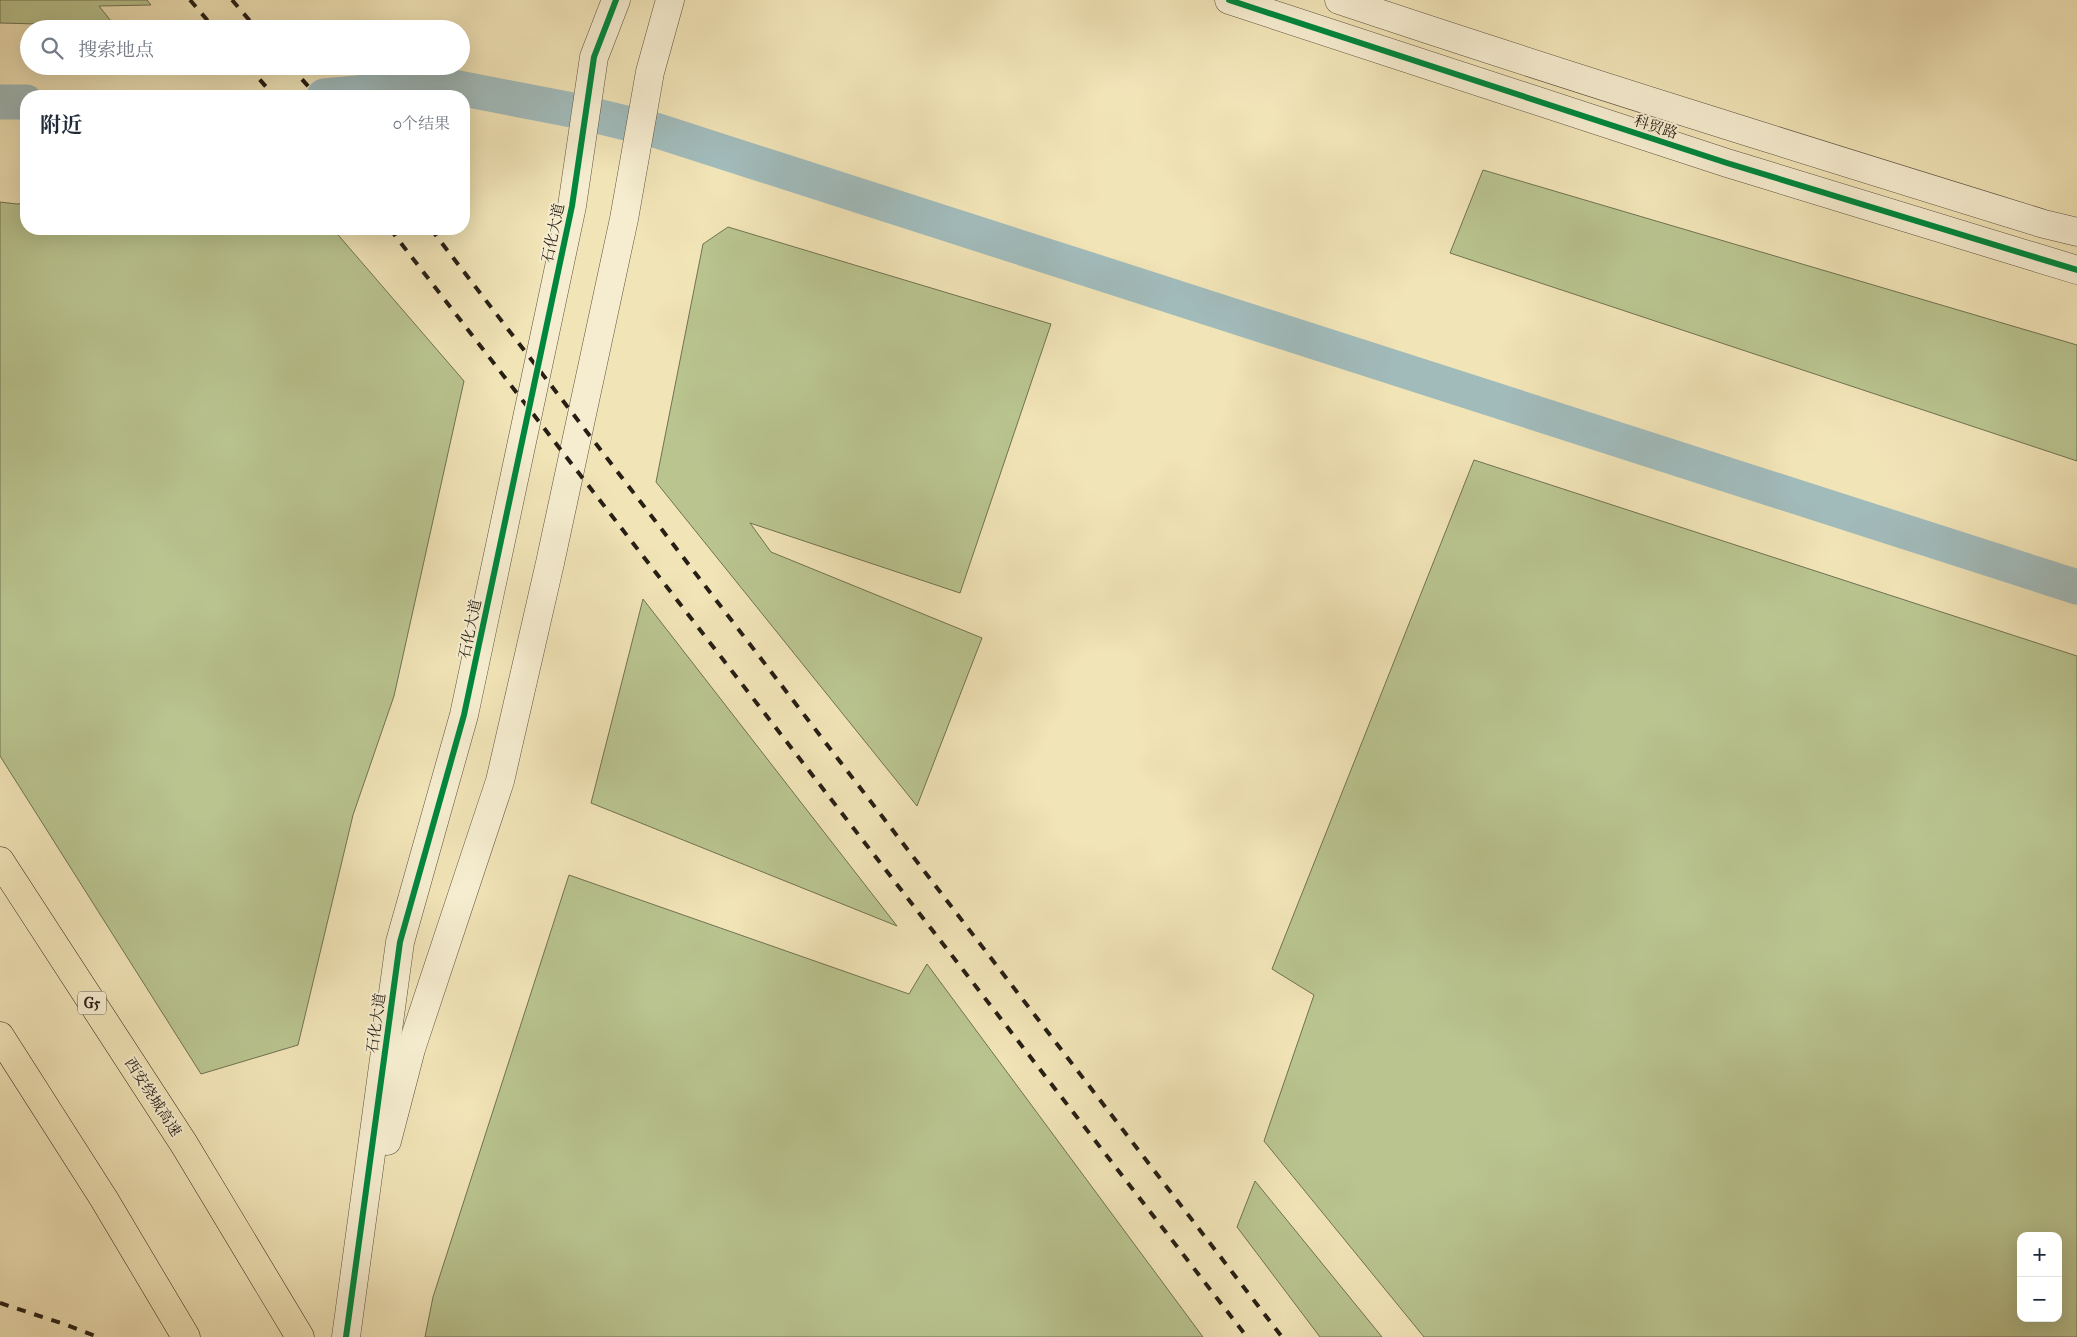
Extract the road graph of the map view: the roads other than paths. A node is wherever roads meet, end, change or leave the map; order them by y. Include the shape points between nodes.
1 (616, 0) edge
2 (670, 0) edge
3 (1229, 0) edge
4 (1339, 0) edge
5 (2077, 232) edge
6 (2077, 270) edge
7 (0, 861) edge
8 (0, 1036) edge
9 (356, 1264) junction
10 (186, 1337) edge
11 (300, 1337) edge
12 (346, 1337) edge

1 - 9 street, 石化大道 via 594,57 572,206 464,715 400,942
2 - 9 street via 650,72 624,219 500,782 411,1049
3 - 6 street, 科贸路 via 1727,163
4 - 5 street, 科贸路 via 1826,156
7 - 11 highway, 西安绕城高速 / G5 via 184,1144
8 - 10 highway
9 - 12 street

